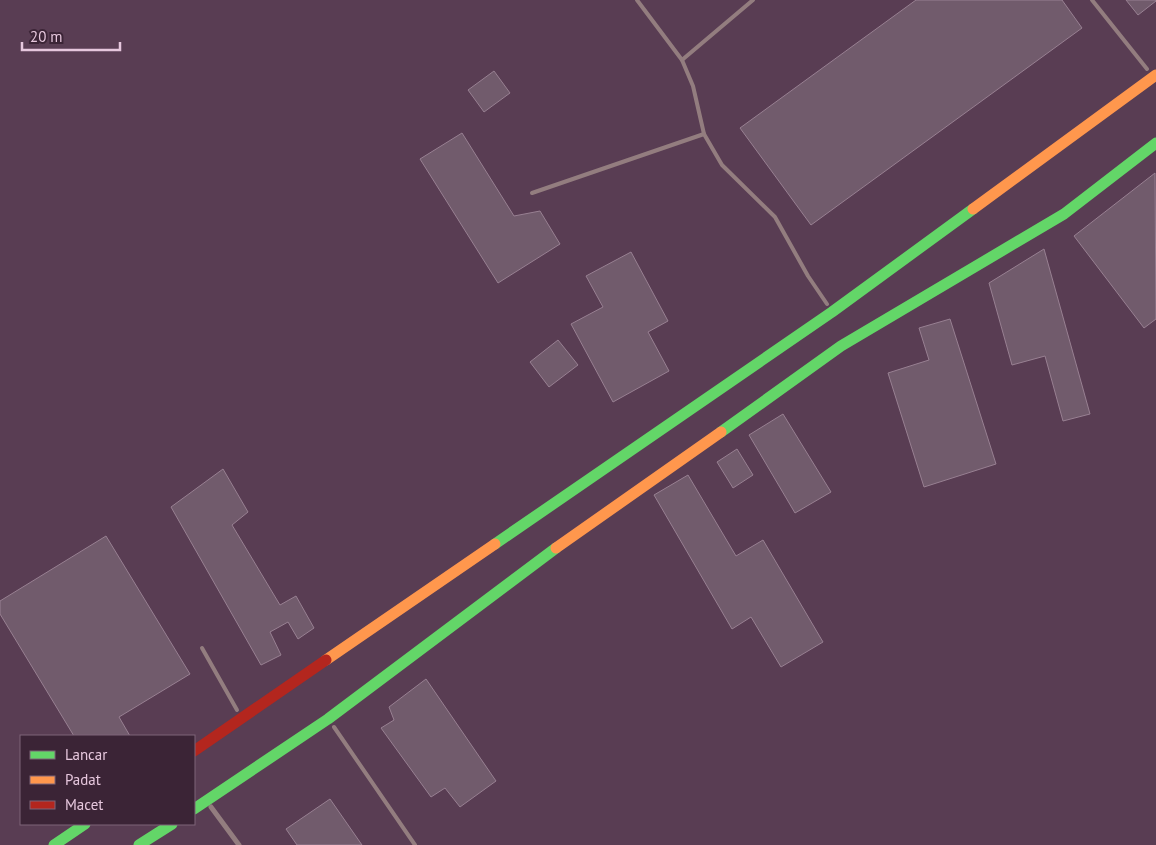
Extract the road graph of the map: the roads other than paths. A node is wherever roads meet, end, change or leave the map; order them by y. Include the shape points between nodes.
1 (637, 0) edge
2 (752, 0) edge
3 (1092, 0) edge
4 (682, 60) junction
5 (1155, 76) edge
6 (704, 134) junction
7 (1156, 143) edge
8 (532, 193) dead end
9 (832, 312) junction
10 (202, 648) dead end
11 (241, 719) junction
12 (328, 719) junction
13 (195, 750) edge
14 (206, 801) junction
15 (195, 808) edge
16 (84, 825) edge
17 (170, 825) edge
18 (54, 845) edge
19 (139, 845) edge
20 (239, 845) edge
21 (415, 845) edge

1 - 4 lane
2 - 4 lane
3 - 5 lane
4 - 6 lane via 693,86
5 - 9 highway
6 - 8 lane
6 - 9 lane via 722,165 775,217
7 - 12 highway via 1064,214 841,346 555,549
9 - 11 highway
10 - 11 lane
11 - 13 highway
12 - 14 highway
12 - 21 lane
14 - 15 highway
14 - 20 street
16 - 18 highway
17 - 19 highway

